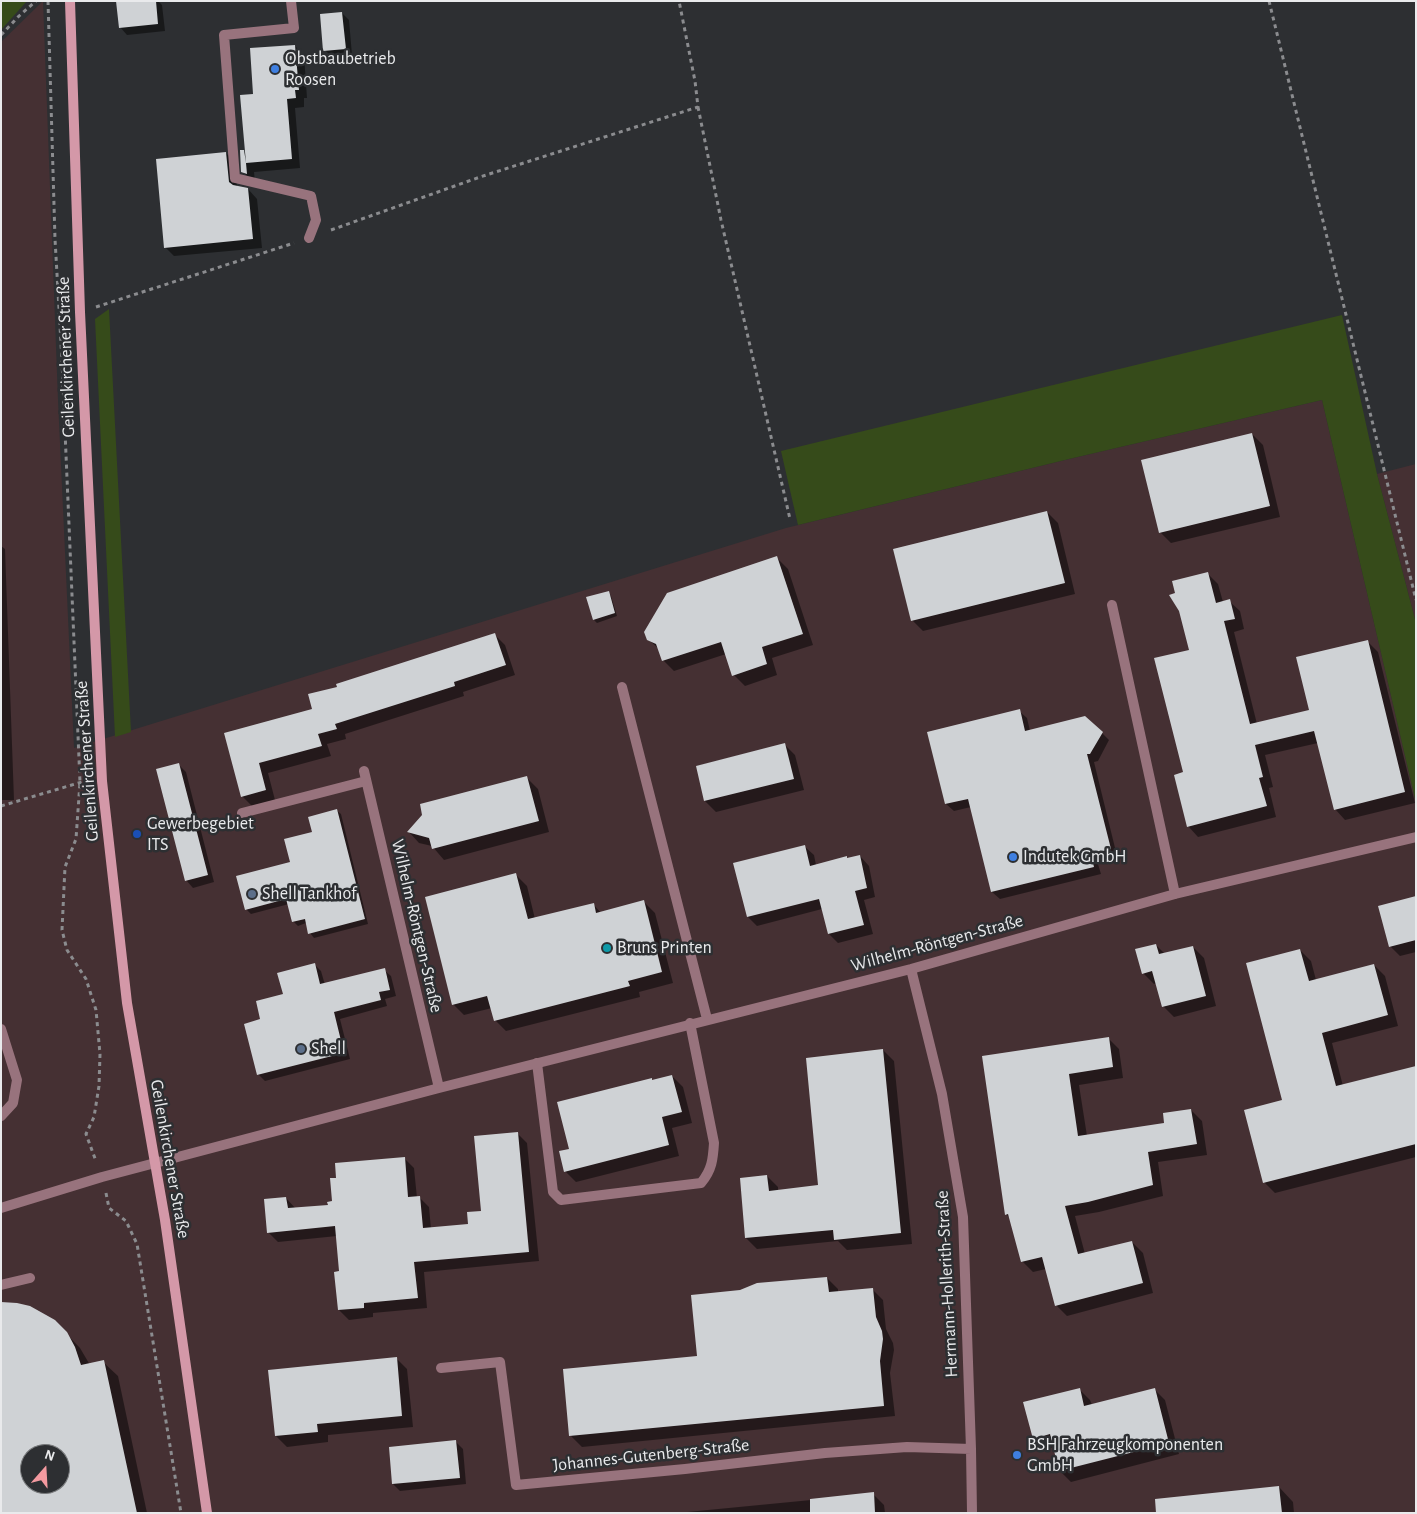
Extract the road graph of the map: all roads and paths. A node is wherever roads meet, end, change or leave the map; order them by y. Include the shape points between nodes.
1 (36, 1) edge
2 (70, 1) edge
3 (291, 1) edge
4 (679, 1) edge
5 (1269, 1) edge
6 (1, 36) edge
7 (698, 107) junction
8 (309, 238) junction
9 (80, 312) junction
10 (790, 519) dead end
11 (1416, 600) edge
12 (1112, 605) dead end
13 (622, 688) dead end
14 (102, 780) junction
15 (1, 806) edge
16 (242, 813) dead end
17 (1416, 837) edge
18 (1175, 894) junction
19 (911, 969) junction
20 (707, 1019) junction
21 (690, 1023) junction
22 (1, 1028) edge
23 (537, 1063) junction
24 (439, 1088) junction
25 (1, 1116) edge
26 (155, 1163) junction
27 (1, 1208) edge
28 (30, 1278) dead end
29 (1, 1285) edge
30 (441, 1368) dead end
31 (972, 1449) junction
32 (206, 1513) edge
33 (972, 1513) edge

1 - 6 path
2 - 9 street, Geilenkirchener Straße
3 - 8 street via 294,28 224,35 226,63 235,178 311,196 316,220
4 - 7 path
5 - 11 path
7 - 8 path via 480,177
7 - 10 path
8 - 9 path
9 - 14 street, Geilenkirchener Straße
12 - 18 street
13 - 20 street
14 - 15 path via 80,782
14 - 26 street, Geilenkirchener Straße via 127,1003
16 - 24 street, Wilhelm-Röntgen-Straße via 365,776
17 - 18 street, Wilhelm-Röntgen-Straße
18 - 19 street, Wilhelm-Röntgen-Straße
19 - 20 street, Wilhelm-Röntgen-Straße
19 - 31 street, Hermann-Hollerith-Straße via 942,1094 963,1218
20 - 21 street, Wilhelm-Röntgen-Straße
21 - 23 street, Wilhelm-Röntgen-Straße
21 - 23 street via 714,1143 713,1164 701,1183 561,1200 553,1192
22 - 25 street via 17,1080 13,1103
23 - 24 street, Wilhelm-Röntgen-Straße
24 - 26 street, Wilhelm-Röntgen-Straße
26 - 27 street, Wilhelm-Röntgen-Straße
26 - 32 street, Geilenkirchener Straße
28 - 29 street
30 - 31 street, Johannes-Gutenberg-Straße via 500,1362 516,1485 852,1451 907,1447
31 - 33 street, Hermann-Hollerith-Straße

